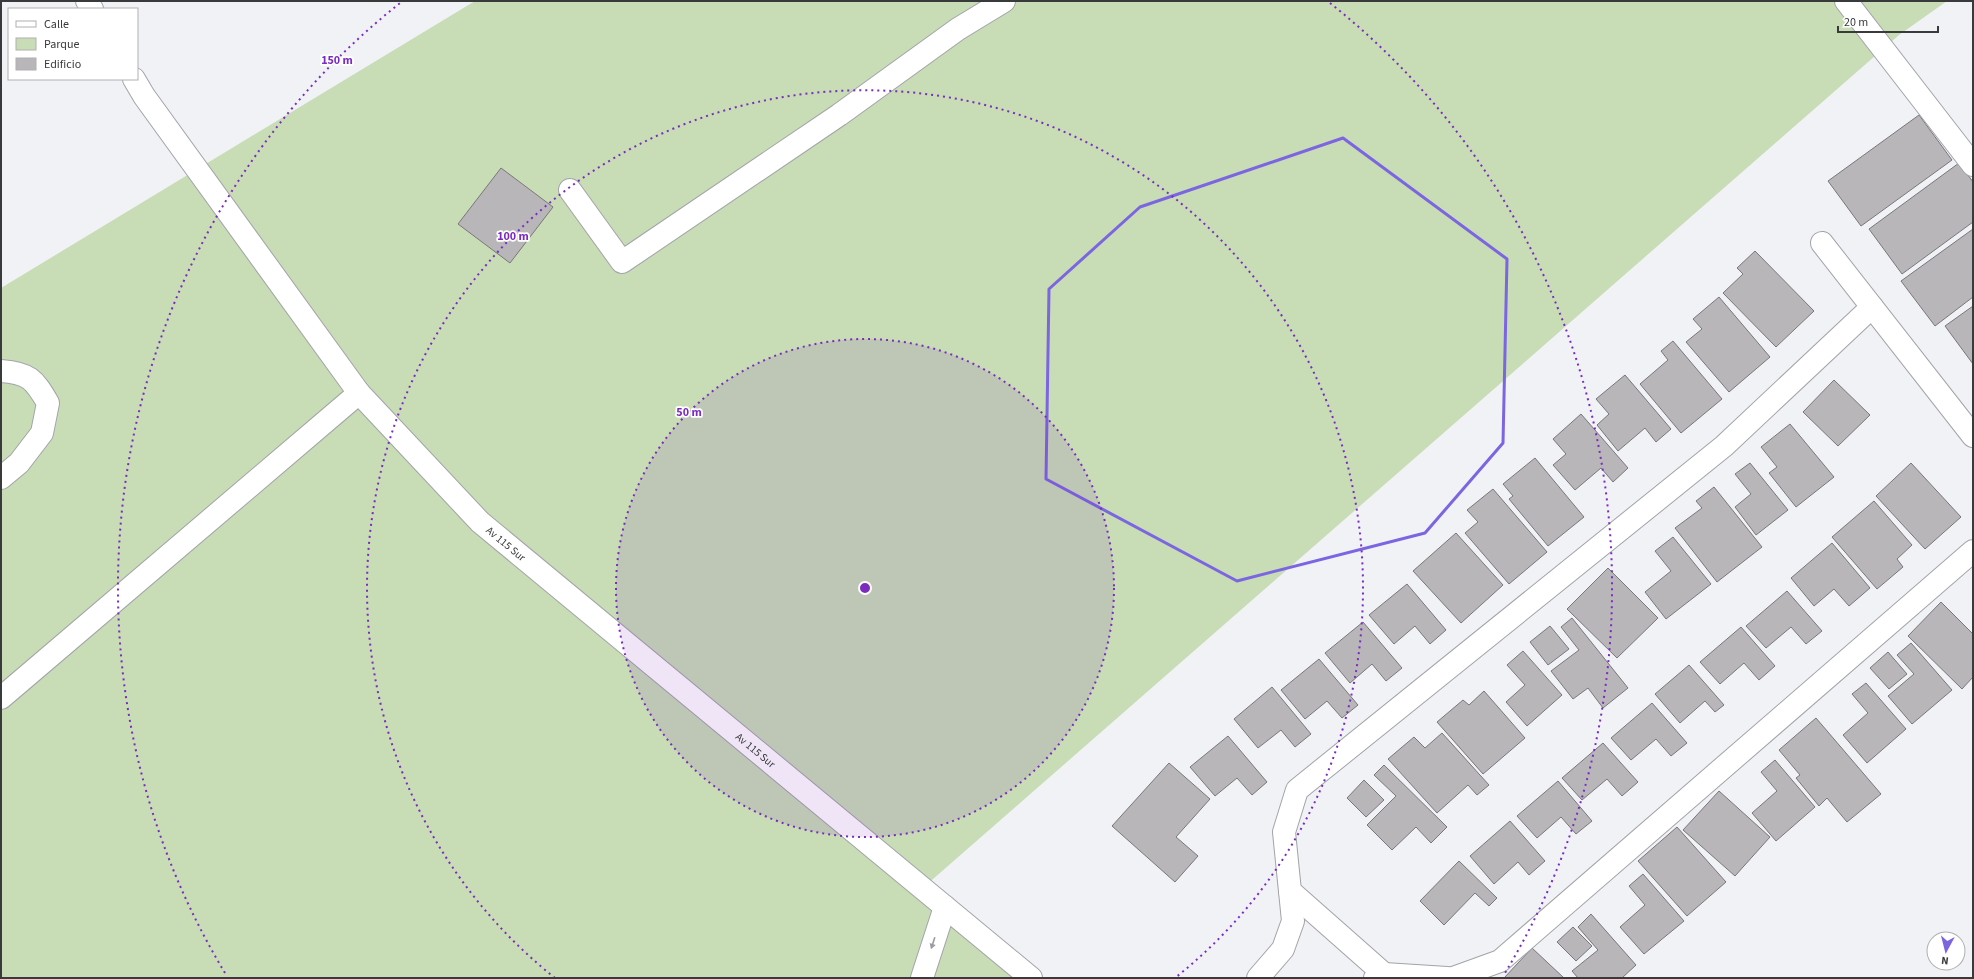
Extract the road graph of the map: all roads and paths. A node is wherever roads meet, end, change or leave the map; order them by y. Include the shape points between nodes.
1 (1004, 1) edge
2 (1846, 1) edge
3 (135, 80) edge
4 (1973, 165) edge
5 (570, 190) dead end
6 (1822, 243) dead end
7 (1872, 307) junction
8 (1, 371) edge
9 (359, 393) junction
10 (1973, 436) edge
11 (1, 478) edge
12 (1973, 551) edge
13 (1, 698) edge
14 (1290, 891) junction
15 (945, 907) junction
16 (1005, 969) edge
17 (1379, 976) edge
18 (922, 978) edge
19 (1031, 978) edge
20 (1258, 978) edge
21 (1447, 978) edge
22 (1453, 978) edge

1 - 5 street via 958,29 839,115 622,262
2 - 4 street
3 - 9 street, Av 115 Sur
6 - 7 street
7 - 10 street
7 - 14 street via 1724,446 1297,790 1284,832
8 - 11 street via 18,372 36,382 48,403 42,433 20,463
9 - 13 street
9 - 15 street, Av 115 Sur via 480,522
12 - 22 street via 1500,961
14 - 17 street
14 - 20 street via 1293,920 1286,942
15 - 16 street, Av 115 Sur
15 -> 18 street
16 - 19 street, Av 115 Sur
17 - 21 street

